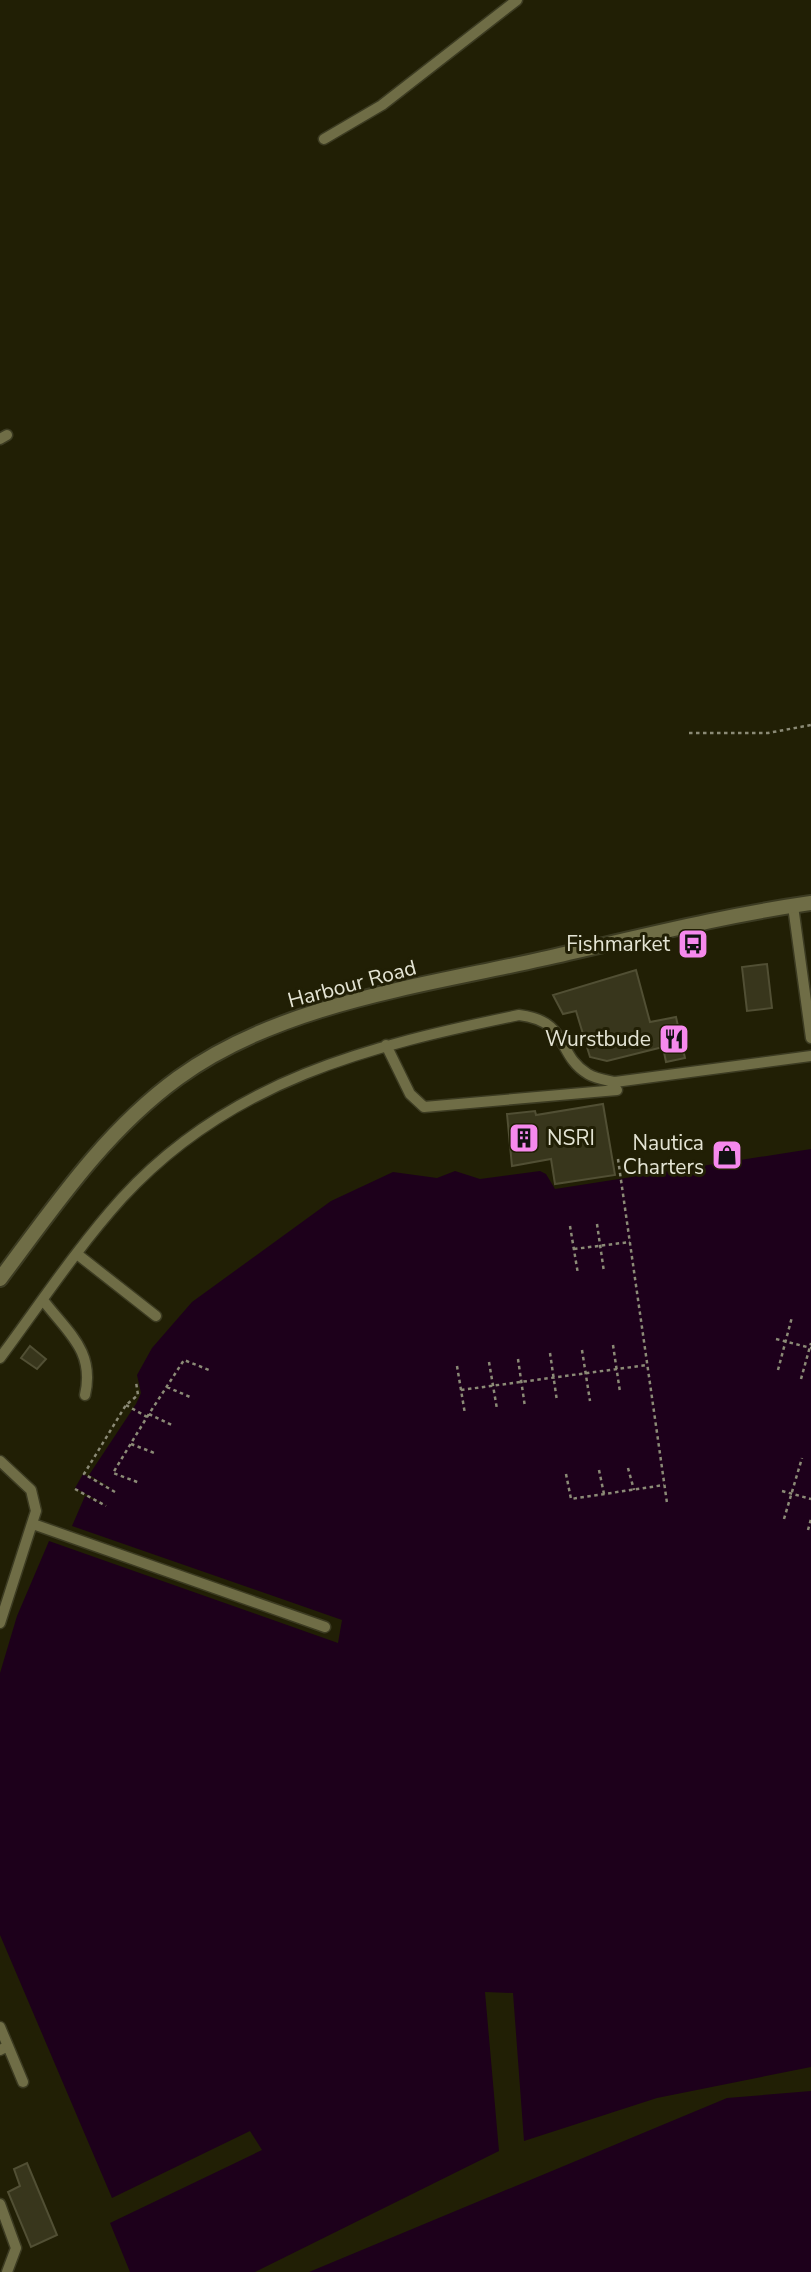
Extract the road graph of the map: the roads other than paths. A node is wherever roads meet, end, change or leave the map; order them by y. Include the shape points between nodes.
1 (517, 0) edge
2 (324, 139) dead end
3 (811, 903) edge
4 (793, 906) junction
5 (811, 1038) edge
6 (386, 1045) junction
7 (811, 1056) edge
8 (617, 1090) dead end
9 (77, 1254) junction
10 (0, 1279) edge
11 (43, 1300) junction
12 (156, 1316) dead end
13 (0, 1358) edge
14 (85, 1395) dead end
15 (0, 1461) edge
16 (33, 1524) junction
17 (0, 1623) edge
18 (325, 1627) dead end
19 (0, 2027) edge
20 (4, 2048) edge
21 (23, 2082) dead end
22 (0, 2204) edge
23 (7, 2272) edge

1 - 2 lane via 383,105
3 - 4 street, Harbour Road
4 - 5 lane
4 - 10 street, Harbour Road via 677,927 328,1008 260,1032 204,1061 136,1112 83,1169
6 - 7 lane via 519,1015 550,1026 588,1074 615,1082
6 - 8 lane via 410,1094 424,1107
6 - 9 lane via 302,1073 210,1123 175,1147 123,1198
9 - 11 lane
9 - 12 lane
11 - 13 lane
11 - 14 lane via 87,1361
15 - 16 lane via 31,1490
16 - 17 lane
16 - 18 lane
19 - 20 lane
20 - 21 lane
22 - 23 lane via 16,2248

